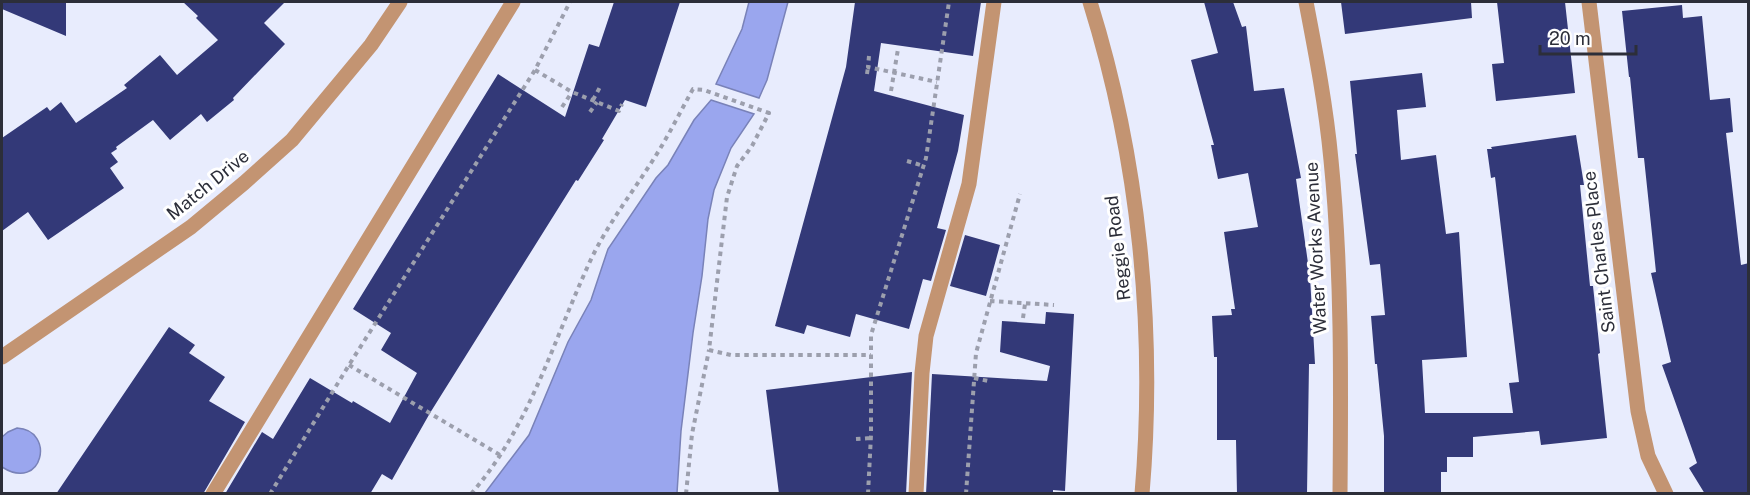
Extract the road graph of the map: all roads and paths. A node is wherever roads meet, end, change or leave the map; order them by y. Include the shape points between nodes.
1 (400, 2) edge
2 (513, 2) edge
3 (570, 2) edge
4 (949, 2) edge
5 (994, 2) edge
6 (1090, 2) edge
7 (1306, 2) edge
8 (1589, 2) edge
9 (898, 49) dead end
10 (869, 56) dead end
11 (868, 67) junction
12 (535, 70) junction
13 (895, 73) junction
14 (867, 74) dead end
15 (937, 82) junction
16 (600, 87) dead end
17 (891, 91) dead end
18 (572, 92) junction
19 (595, 101) junction
20 (622, 104) dead end
21 (562, 108) dead end
22 (590, 112) dead end
23 (908, 161) dead end
24 (924, 165) junction
25 (1020, 194) dead end
26 (990, 301) junction
27 (1025, 304) junction
28 (1054, 305) dead end
29 (1023, 318) dead end
30 (709, 350) junction
31 (871, 355) junction
32 (2, 357) edge
33 (349, 365) junction
34 (974, 378) junction
35 (988, 381) dead end
36 (871, 438) junction
37 (856, 439) dead end
38 (500, 455) junction
39 (213, 494) edge
40 (270, 494) edge
41 (471, 494) edge
42 (686, 494) edge
43 (868, 494) edge
44 (916, 494) edge
45 (966, 494) edge
46 (1142, 494) edge
47 (1340, 494) edge
48 (1666, 494) edge

1 - 32 street, Match Drive via 371,45 292,140 244,183 191,226
2 - 39 street
3 - 12 path
4 - 15 path
5 - 44 street via 969,184 926,336
6 - 46 street, Reggie Road via 1114,86 1144,285 1148,362
7 - 47 street, Water Works Avenue via 1330,148 1337,246
8 - 48 street, Saint Charles Place via 1638,411 1648,456
9 - 13 path
10 - 11 path
11 - 13 path
11 - 14 path
12 - 18 path
12 - 33 path
13 - 15 path
13 - 17 path
15 - 24 path
16 - 19 path
18 - 19 path
18 - 21 path
19 - 20 path via 619,111
19 - 22 path
23 - 24 path
24 - 31 path via 871,335
25 - 26 path
26 - 27 path
26 - 34 path via 976,353
27 - 28 path
27 - 29 path
30 - 31 path via 731,355
30 - 38 path via 727,197 737,166 769,113 693,89 587,267 523,417
30 - 42 path via 692,434
31 - 36 path
33 - 38 path
33 - 40 path
34 - 35 path
34 - 45 path
36 - 37 path
36 - 43 path
38 - 41 path

